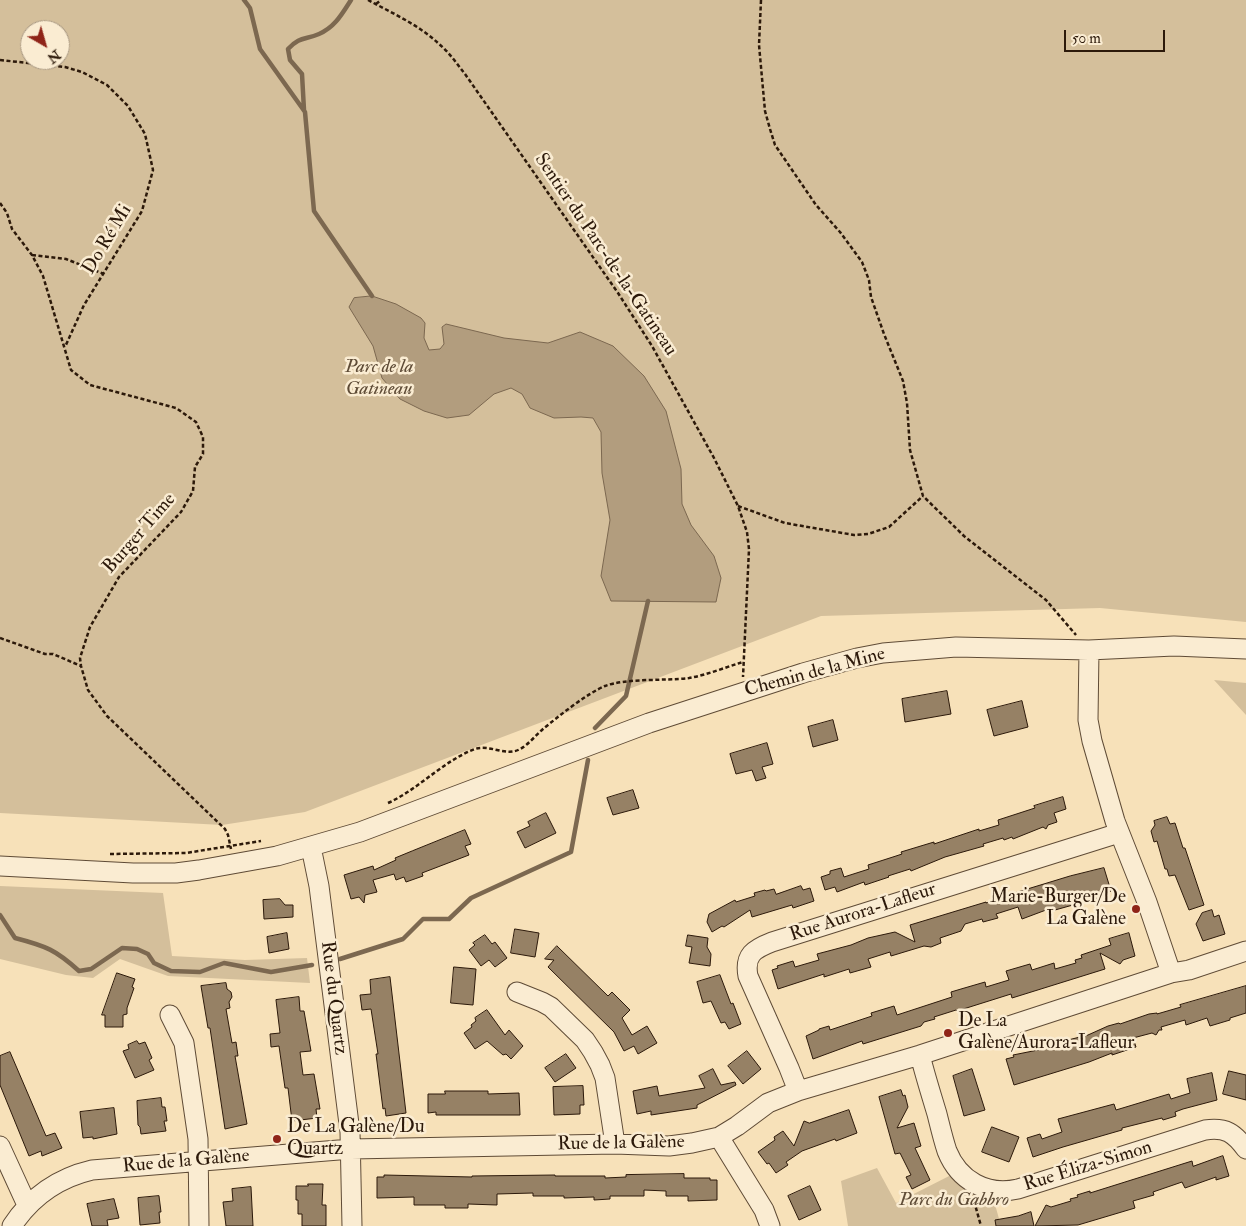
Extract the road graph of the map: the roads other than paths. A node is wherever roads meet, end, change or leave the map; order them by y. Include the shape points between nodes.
1 (1089, 650) junction
2 (1246, 650) edge
3 (1119, 833) junction
4 (311, 847) junction
5 (0, 866) edge
6 (1246, 951) edge
7 (1171, 973) junction
8 (517, 992) dead end
9 (170, 1015) dead end
10 (920, 1055) junction
11 (798, 1092) junction
12 (719, 1137) junction
13 (615, 1144) junction
14 (0, 1146) edge
15 (350, 1149) junction
16 (1246, 1149) edge
17 (199, 1160) junction
18 (27, 1206) junction
19 (12, 1226) edge
20 (199, 1226) edge
21 (352, 1226) edge
22 (770, 1226) edge

1 - 2 street, Chemin de la Mine via 1174,646
1 - 3 street via 1088,720
1 - 4 street, Chemin de la Mine via 956,646 883,653 849,660 586,746 360,832
3 - 7 street
3 - 11 street, Rue Aurora-Lafleur via 772,942 754,951 746,966 748,976
4 - 5 street, Chemin de la Mine via 277,856 231,855 176,873
4 - 15 street, Rue du Quartz via 319,886
6 - 7 street, Rue de la Galène
7 - 10 street, Rue de la Galène
8 - 13 street via 551,1008 593,1052 605,1078
9 - 17 street via 184,1043
10 - 11 street, Rue de la Galène
10 - 16 street, Rue Éliza-Simon via 947,1151 968,1180 984,1188 1008,1191 1218,1128 1229,1132
11 - 12 street, Rue de la Galène via 768,1103
12 - 13 street, Rue de la Galène via 669,1146
12 - 22 street via 762,1205
13 - 15 street, Rue de la Galène
14 - 18 street
15 - 17 street, Rue de la Galène
15 - 21 street, Rue du Quartz
17 - 18 street, Rue de la Galène via 84,1172 56,1183
17 - 20 street
18 - 19 street, Rue de la Galène

